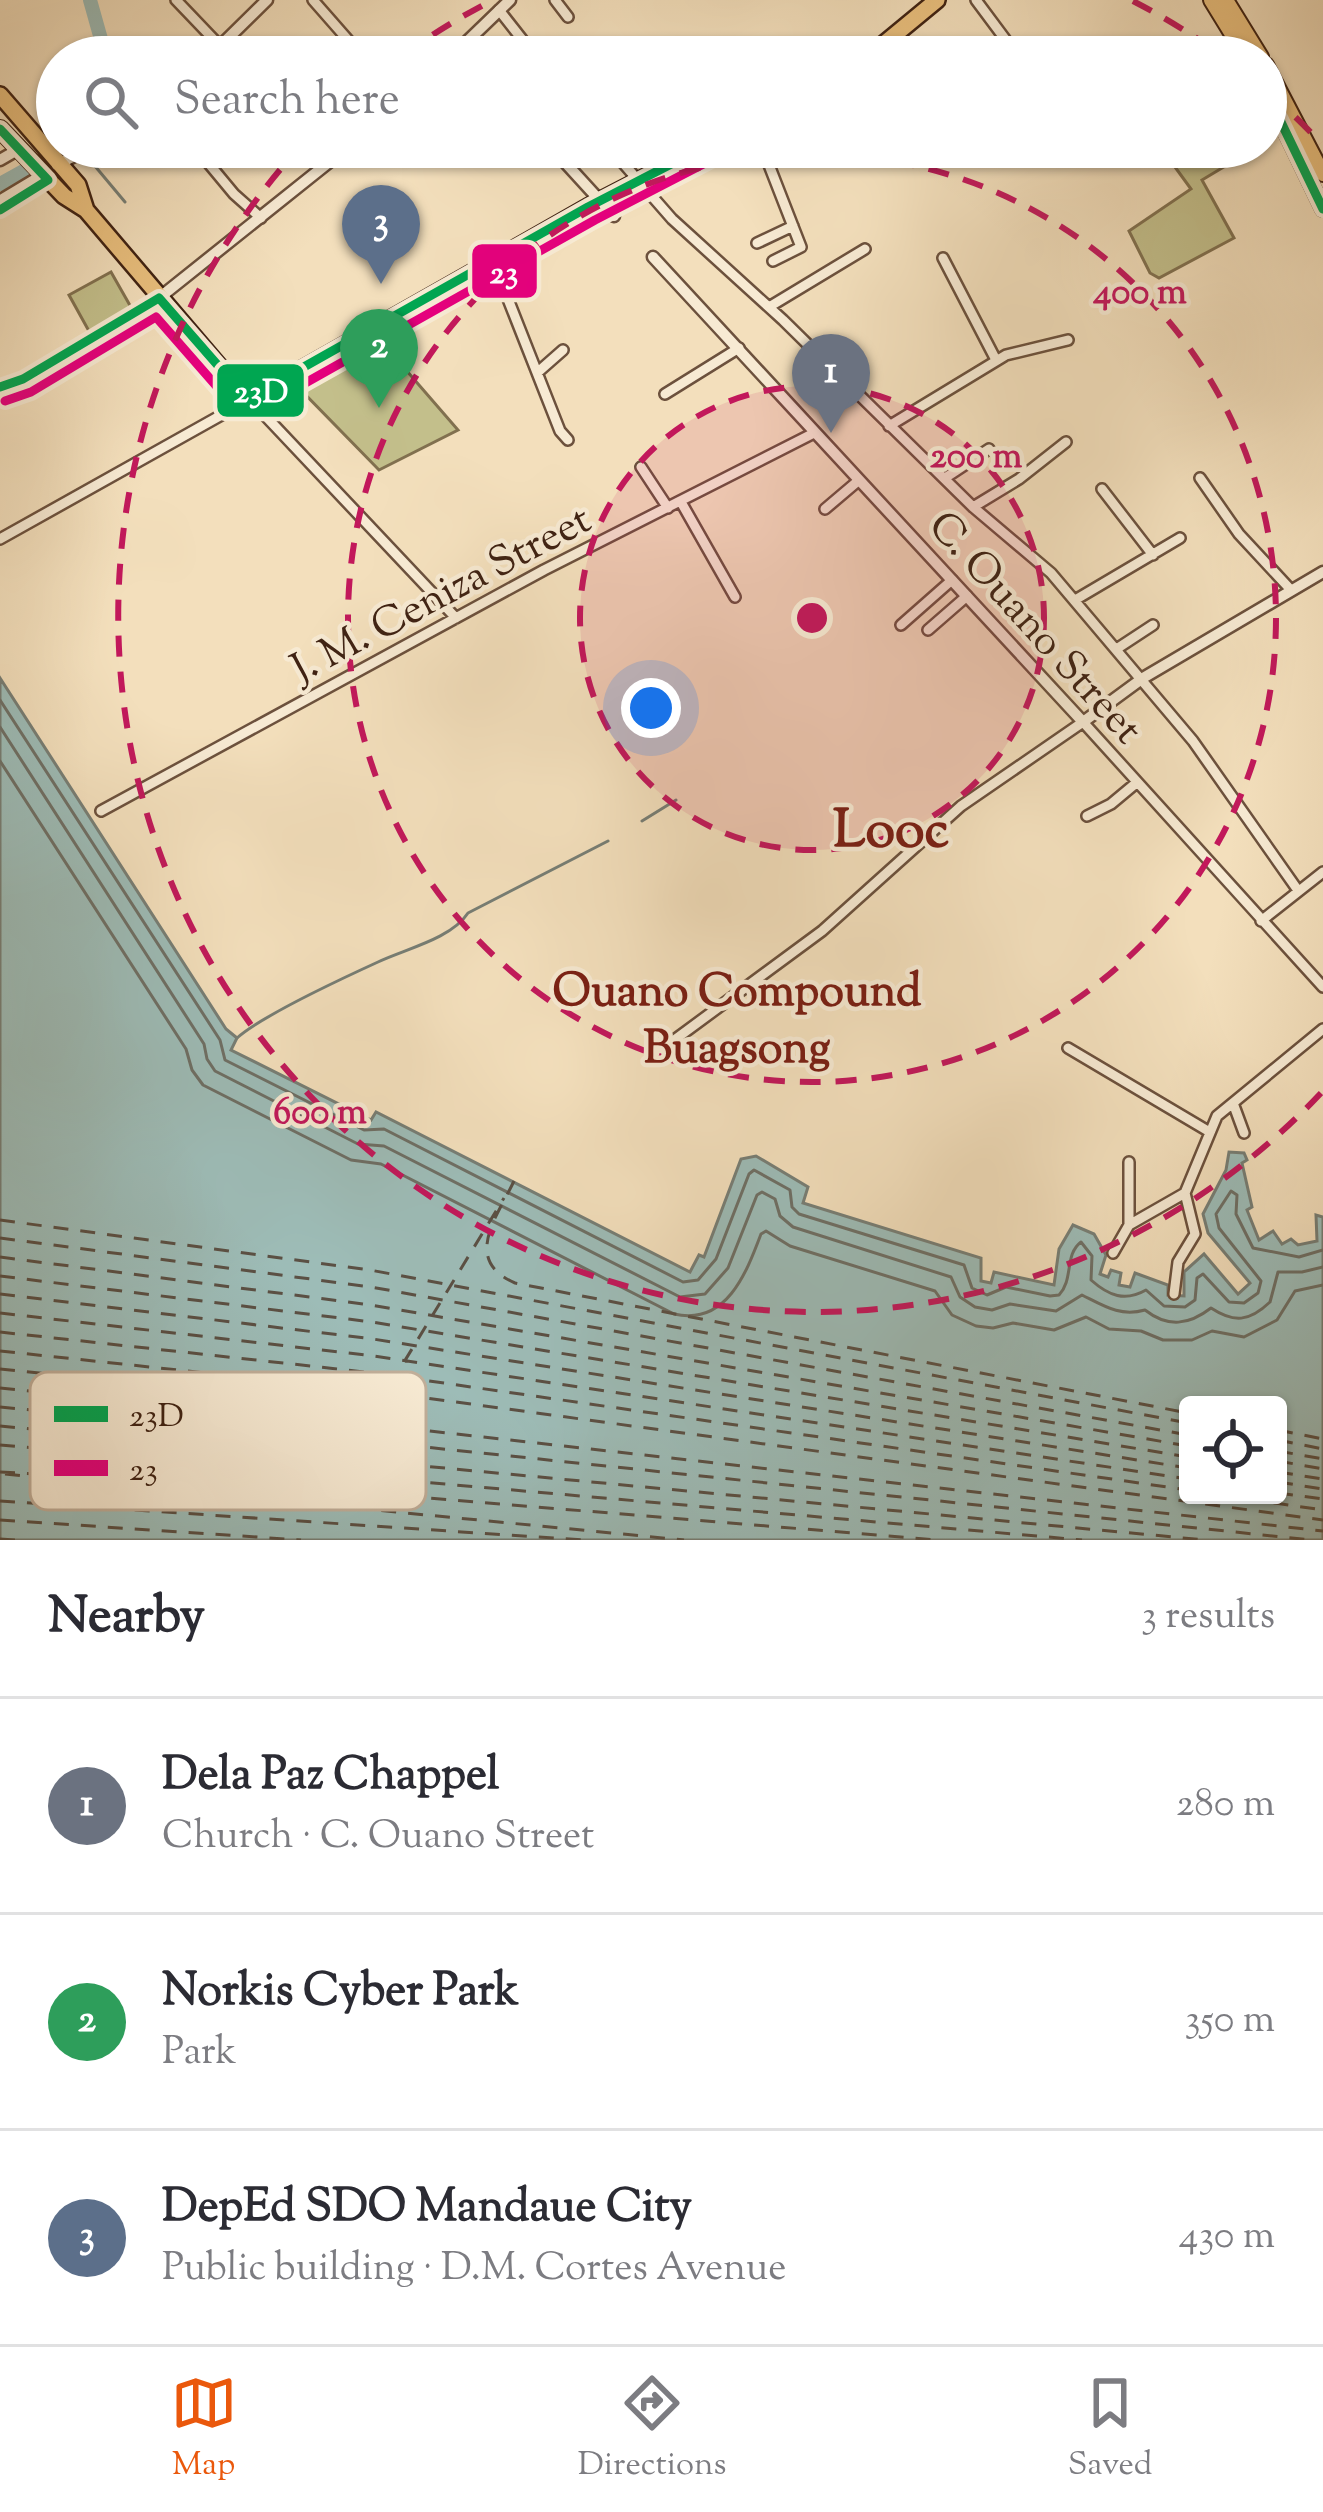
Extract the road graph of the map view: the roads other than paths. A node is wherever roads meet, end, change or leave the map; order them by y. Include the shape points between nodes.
1 (176, 0) edge
2 (267, 0) edge
3 (313, 0) edge
4 (510, 0) edge
5 (555, 0) edge
6 (976, 0) edge
7 (1210, 0) edge
8 (1226, 0) edge
9 (935, 1) edge
10 (499, 10) junction
11 (568, 17) dead end
12 (204, 36) edge
13 (233, 36) edge
14 (345, 36) edge
15 (475, 36) edge
16 (519, 36) edge
17 (893, 36) edge
18 (1003, 36) edge
19 (1237, 36) edge
20 (1240, 36) edge
21 (0, 94) edge
22 (1287, 105) edge
23 (0, 129) edge
24 (36, 132) edge
25 (1287, 134) edge
26 (0, 160) edge
27 (36, 167) junction
28 (37, 168) edge
29 (67, 168) edge
30 (212, 168) edge
31 (322, 168) edge
32 (570, 168) edge
33 (626, 168) edge
34 (664, 168) edge
35 (770, 168) edge
36 (1323, 174) edge
37 (637, 182) junction
38 (0, 200) edge
39 (601, 201) junction
40 (1323, 209) edge
41 (0, 210) edge
42 (86, 210) junction
43 (614, 216) dead end
44 (261, 218) junction
45 (793, 226) junction
46 (757, 243) dead end
47 (865, 249) dead end
48 (653, 257) dead end
49 (943, 258) dead end
50 (772, 261) dead end
51 (493, 262) junction
52 (159, 298) junction
53 (769, 307) junction
54 (1068, 340) dead end
55 (739, 348) junction
56 (563, 350) dead end
57 (1000, 358) junction
58 (538, 372) junction
59 (0, 387) edge
60 (249, 392) junction
61 (665, 394) dead end
62 (889, 426) junction
63 (812, 434) junction
64 (568, 440) dead end
65 (1066, 442) dead end
66 (989, 449) dead end
67 (641, 467) dead end
68 (945, 478) junction
69 (1200, 478) dead end
70 (857, 481) junction
71 (1102, 489) dead end
72 (681, 502) junction
73 (973, 507) junction
74 (668, 508) junction
75 (825, 509) dead end
76 (1180, 538) dead end
77 (0, 539) edge
78 (1153, 555) junction
79 (1323, 572) edge
80 (952, 580) junction
81 (1291, 590) junction
82 (967, 596) junction
83 (735, 597) dead end
84 (1075, 600) junction
85 (456, 618) junction
86 (901, 625) dead end
87 (1153, 625) dead end
88 (928, 631) dead end
89 (1118, 648) junction
90 (1143, 678) junction
91 (1082, 722) junction
92 (1135, 784) junction
93 (101, 812) dead end
94 (1087, 816) dead end
95 (1323, 872) edge
96 (1297, 889) junction
97 (1261, 921) junction
98 (1323, 987) edge
99 (1323, 1029) edge
100 (1068, 1048) dead end
101 (658, 1052) dead end
102 (1233, 1103) junction
103 (1208, 1131) junction
104 (1244, 1133) dead end
105 (1129, 1162) dead end
106 (1185, 1193) junction
107 (1130, 1225) junction
108 (1113, 1253) dead end
109 (1174, 1294) dead end

1 - 12 street
2 - 13 street
3 - 14 street
4 - 10 street
5 - 11 street
6 - 18 street
7 - 19 main road
8 - 20 main road
9 - 17 highway
10 - 15 street
10 - 16 street
21 - 24 highway
22 - 36 main road
23 - 27 highway
25 - 40 main road
26 - 27 street
27 - 38 street
27 - 41 street
28 - 42 highway
29 - 42 highway
30 - 44 street
31 - 44 street
32 - 39 street
33 - 37 street
34 - 37 highway
35 - 45 street
37 - 39 highway
37 - 53 street
39 - 43 street
39 - 51 highway
42 - 52 highway
44 - 52 street
45 - 46 street
45 - 50 street via 800,247
47 - 53 street
48 - 55 street, C. Ouano Street
49 - 57 street
51 - 58 street
51 - 60 highway
52 - 59 street
52 - 60 highway
53 - 62 street
54 - 57 street
55 - 61 street
55 - 63 street, C. Ouano Street
56 - 58 street
57 - 62 street
58 - 64 street
60 - 77 street via 234,408
60 - 85 street
62 - 68 street
63 - 70 street, C. Ouano Street
63 - 72 street, J. M. Ceniza Street
65 - 73 street
66 - 68 street
67 - 74 street
68 - 73 street
69 - 81 street
70 - 75 street
70 - 80 street, C. Ouano Street
71 - 78 street
72 - 74 street, J. M. Ceniza Street
72 - 83 street
73 - 84 street
74 - 85 street, J. M. Ceniza Street
76 - 78 street
78 - 84 street
79 - 81 street
80 - 82 street, C. Ouano Street
80 - 86 street
81 - 90 street
82 - 88 street
82 - 91 street, C. Ouano Street
84 - 89 street
85 - 93 street, J. M. Ceniza Street
87 - 89 street
89 - 90 street
90 - 91 street
90 - 96 street
91 - 92 street, C. Ouano Street
91 - 101 street via 962,806 822,932
92 - 94 street
92 - 97 street, C. Ouano Street
95 - 96 street
96 - 97 street
97 - 98 street, C. Ouano Street
99 - 102 street
100 - 103 street
102 - 103 street
102 - 104 street
103 - 106 street
105 - 107 street
106 - 107 street
106 - 109 street via 1195,1234 1178,1262
107 - 108 street

